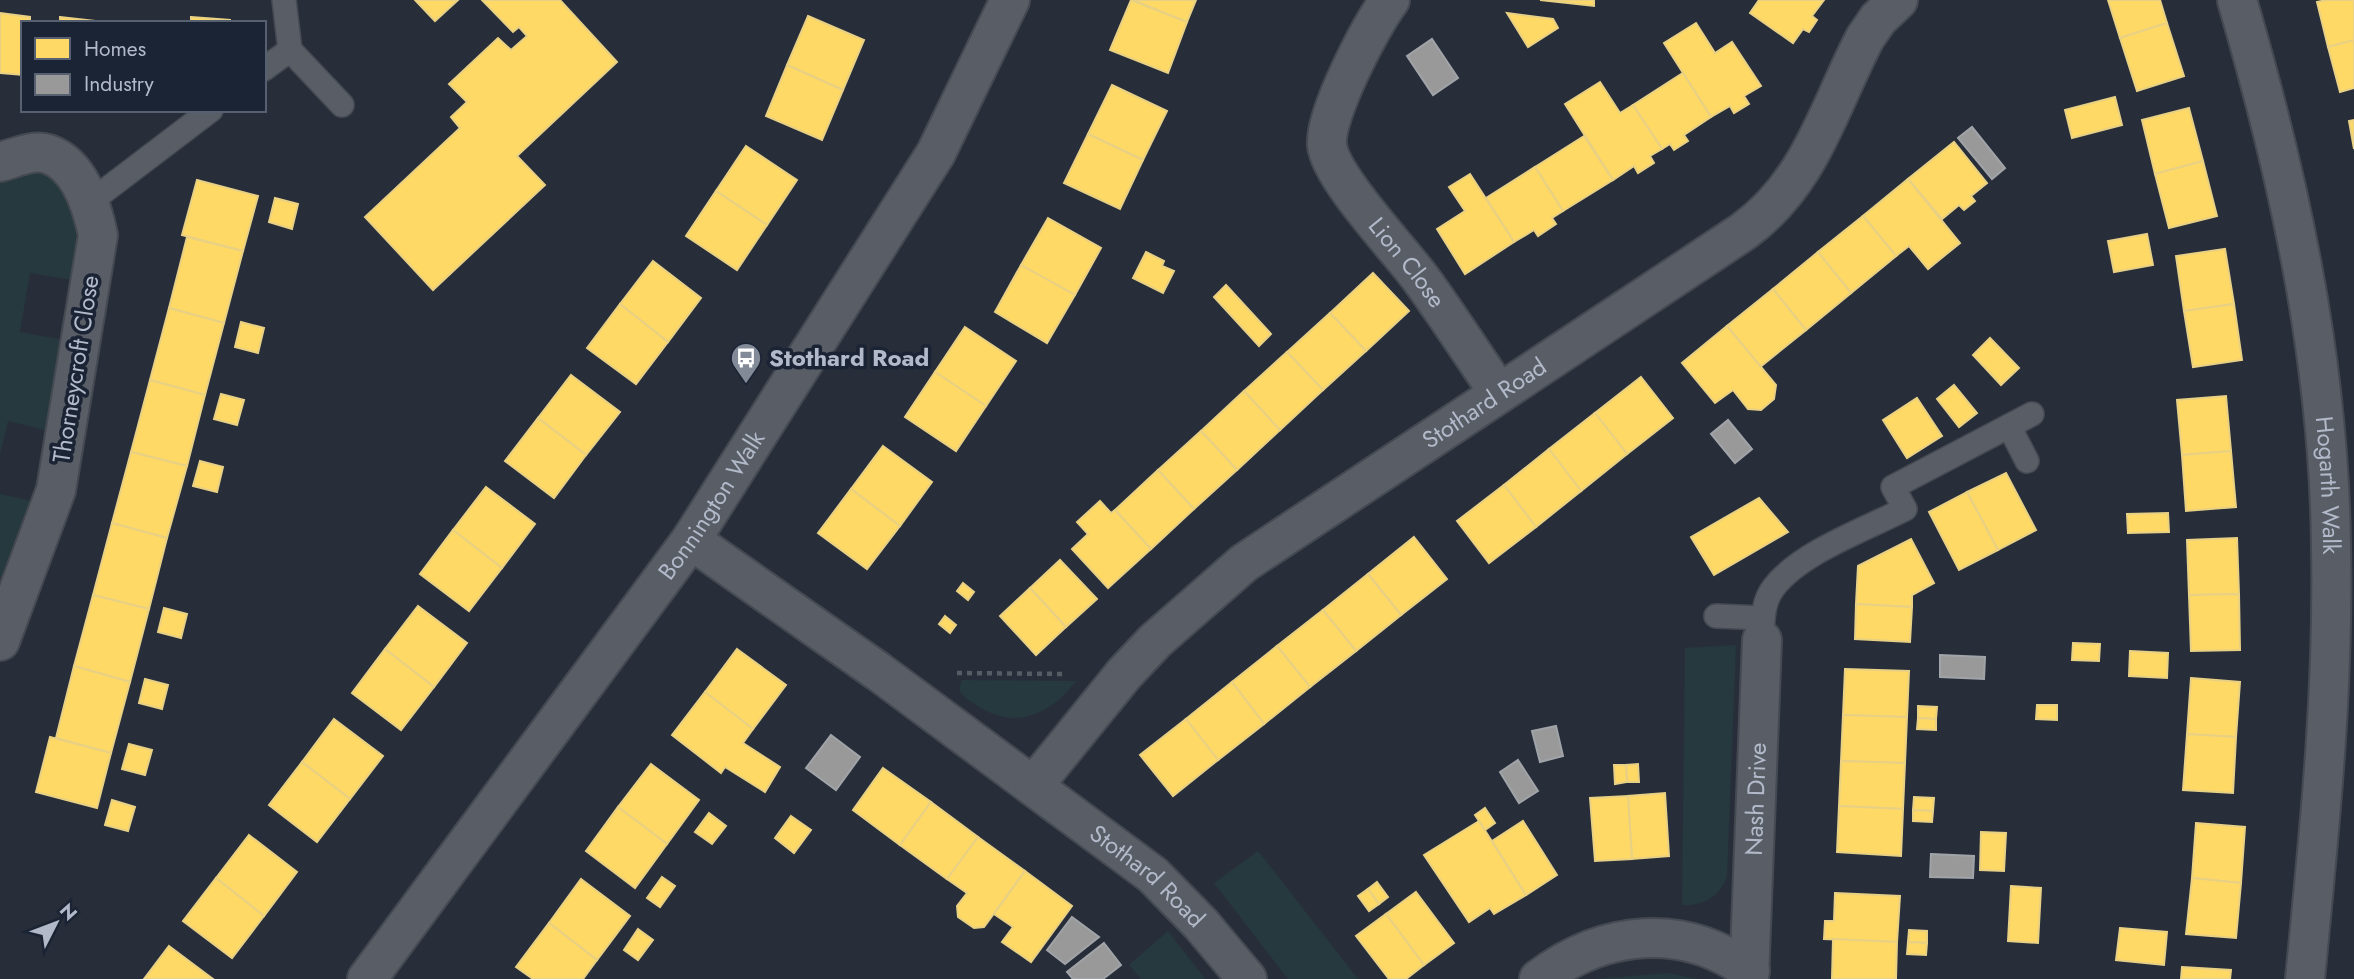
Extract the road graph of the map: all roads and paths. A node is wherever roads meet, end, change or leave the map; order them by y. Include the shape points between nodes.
1 (284, 0) edge
2 (1010, 0) edge
3 (1391, 0) edge
4 (1898, 0) edge
5 (2237, 0) edge
6 (290, 50) junction
7 (266, 68) edge
8 (342, 105) dead end
9 (208, 112) edge
10 (0, 162) edge
11 (90, 202) junction
12 (1499, 393) junction
13 (2032, 414) dead end
14 (2009, 426) junction
15 (2027, 461) dead end
16 (691, 540) junction
17 (2343, 546) edge
18 (1716, 616) dead end
19 (1762, 629) junction
20 (0, 641) edge
21 (947, 673) dead end
22 (1124, 674) junction
23 (1034, 785) junction
24 (1750, 975) edge
25 (367, 979) edge
26 (1247, 979) edge
27 (1539, 979) edge
28 (2305, 979) edge

1 - 6 lane
2 - 16 street, Bonnington Walk via 936,153
3 - 12 street, Lion Close via 1313,129 1334,167 1421,279
4 - 12 street, Stothard Road via 1864,38 1800,173 1783,197 1744,231
5 - 17 street, Hogarth Walk via 2278,150 2305,276
6 - 7 lane
6 - 8 lane
9 - 11 lane
10 - 11 street, Thorneycroft Close via 30,153 47,154 70,172
11 - 20 street, Thorneycroft Close via 98,235 56,489
12 - 22 street, Stothard Road via 1244,564
13 - 14 lane, Nash Drive
14 - 15 lane
14 - 19 lane, Nash Drive via 1893,487 1908,515 1800,564 1773,588
16 - 23 street, Stothard Road
16 - 25 street, Bonnington Walk
17 - 28 street, Hogarth Walk
18 - 19 lane
19 - 24 street, Nash Drive
21 - 22 path
22 - 23 street, Stothard Road
23 - 26 street, Stothard Road via 1153,875
24 - 27 street via 1727,954 1660,938 1596,945

